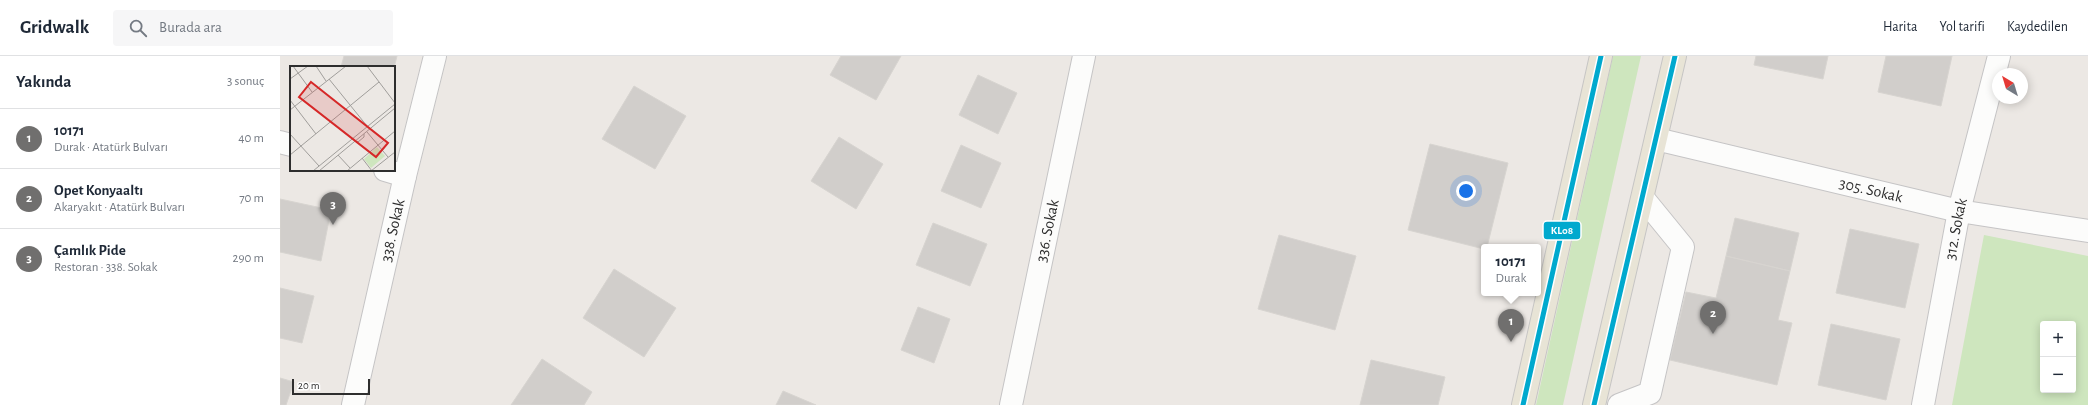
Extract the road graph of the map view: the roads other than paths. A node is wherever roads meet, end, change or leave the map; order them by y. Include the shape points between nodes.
1 (435, 56) edge
2 (1084, 56) edge
3 (1601, 56) edge
4 (1675, 56) edge
5 (1999, 56) edge
6 (1656, 139) junction
7 (280, 142) edge
8 (290, 145) edge
9 (388, 171) edge
10 (406, 176) junction
11 (1643, 198) junction
12 (1959, 211) junction
13 (2088, 231) edge
14 (354, 405) edge
15 (1011, 405) edge
16 (1523, 405) edge
17 (1594, 405) edge
18 (1619, 405) edge
19 (1923, 405) edge

1 - 10 street, 338. Sokak
2 - 15 street, 336. Sokak
3 - 16 main road
4 - 6 main road
5 - 12 street, 312. Sokak
6 - 11 main road
6 - 12 street, 305. Sokak
7 - 8 street
9 - 10 street
10 - 14 street, 338. Sokak
11 - 17 main road
11 - 18 street via 1683,247 1650,393
12 - 13 street, 305. Sokak
12 - 19 street, 312. Sokak

